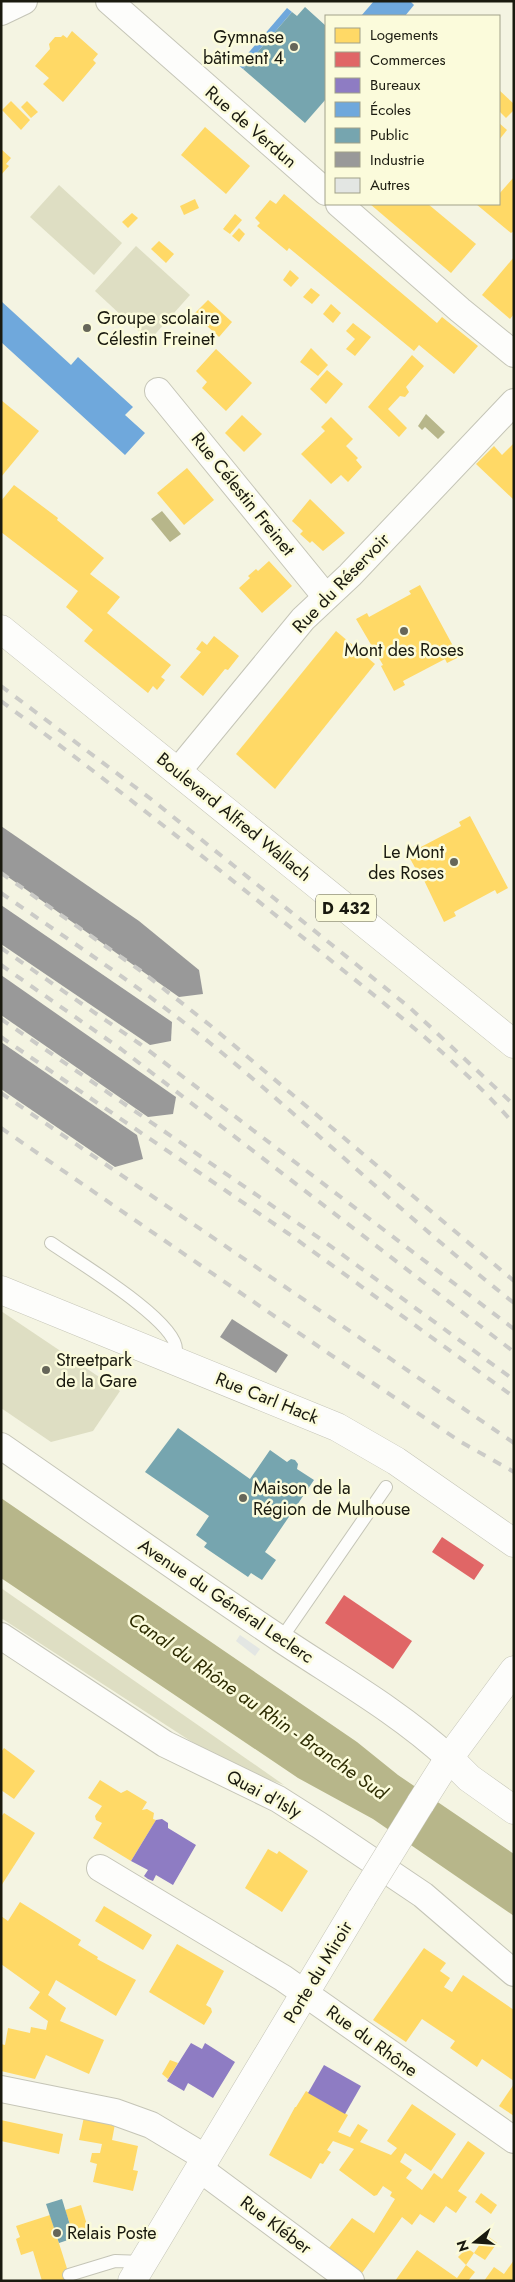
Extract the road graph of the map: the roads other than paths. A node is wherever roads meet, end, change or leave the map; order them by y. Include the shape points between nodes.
1 (24, 1) edge
2 (109, 1) edge
3 (1, 12) edge
4 (325, 191) edge
5 (340, 205) edge
6 (514, 354) edge
7 (158, 391) dead end
8 (514, 402) edge
9 (326, 597) junction
10 (1, 629) edge
11 (178, 771) junction
12 (514, 1044) edge
13 (50, 1243) dead end
14 (1, 1290) edge
15 (173, 1360) junction
16 (1, 1446) edge
17 (386, 1487) dead end
18 (514, 1543) edge
19 (1, 1636) edge
20 (281, 1639) junction
21 (514, 1670) edge
22 (443, 1767) junction
23 (514, 1810) edge
24 (100, 1868) dead end
25 (514, 1973) edge
26 (305, 1994) junction
27 (1, 2089) edge
28 (514, 2140) edge
29 (203, 2163) junction
30 (138, 2271) edge
31 (69, 2275) dead end
32 (351, 2281) edge

1 - 3 street
2 - 4 street, Rue de Verdun
5 - 6 street
7 - 9 street, Rue Célestin Freinet
8 - 9 street, Rue du Réservoir
9 - 11 street, Rue du Réservoir via 303,619
10 - 11 main road, Boulevard Alfred Wallach / D 432
11 - 12 main road, Boulevard Alfred Wallach / D 432
13 - 15 lane via 155,1315 175,1343
14 - 15 main road, Rue Carl Hack
15 - 18 main road, Rue Carl Hack via 337,1426 366,1442
16 - 20 street, Avenue du Général Leclerc
17 - 20 lane
19 - 25 street, Quai d'Isly via 165,1744 278,1799 319,1825 423,1895
20 - 22 street, Avenue du Général Leclerc via 423,1734
21 - 22 main road, Porte du Miroir
22 - 23 main road via 469,1778
22 - 26 main road, Porte du Miroir, bridge
24 - 26 street, Rue du Rhône
26 - 28 street, Rue du Rhône
26 - 29 main road, Porte du Miroir
27 - 29 street, Rue Kléber via 116,2112 151,2125
29 - 30 main road, Porte du Miroir
29 - 32 street, Rue Kléber
30 - 31 lane via 116,2261

